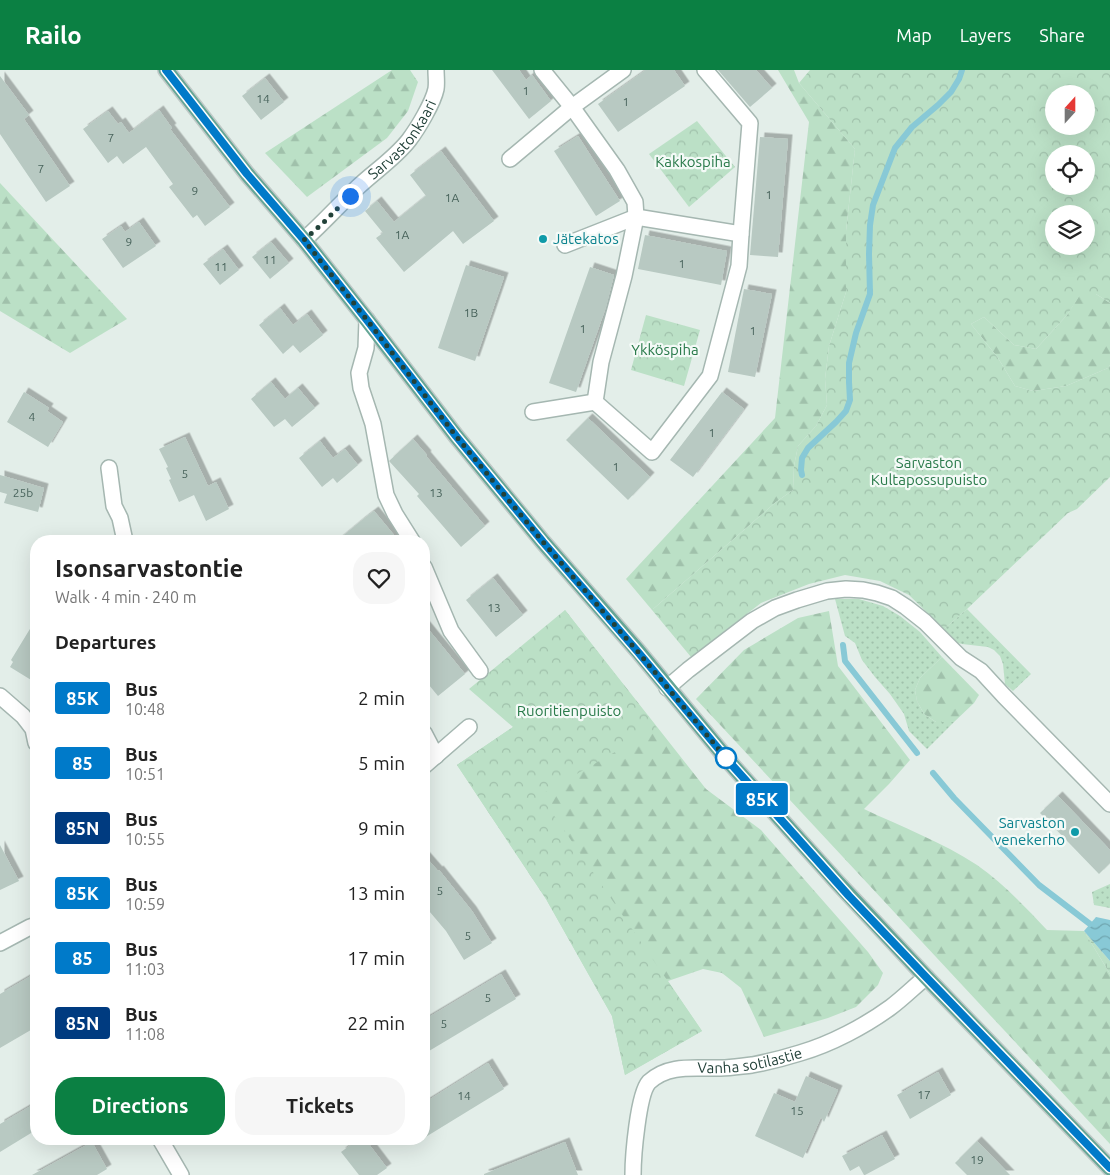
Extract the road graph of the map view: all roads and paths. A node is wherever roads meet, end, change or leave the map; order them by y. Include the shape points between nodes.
1 (166, 70) edge
2 (436, 70) edge
3 (542, 70) edge
4 (623, 70) edge
5 (705, 70) edge
6 (572, 107) junction
7 (510, 159) dead end
8 (636, 217) junction
9 (741, 234) junction
10 (304, 240) junction
11 (565, 245) dead end
12 (367, 320) junction
13 (596, 402) junction
14 (533, 412) dead end
15 (109, 468) dead end
16 (124, 535) edge
17 (408, 535) edge
18 (430, 581) edge
19 (480, 671) dead end
20 (667, 688) junction
21 (0, 696) edge
22 (30, 726) edge
23 (469, 727) dead end
24 (430, 744) edge
25 (436, 756) junction
26 (430, 761) edge
27 (1110, 804) edge
28 (30, 926) edge
29 (0, 943) edge
30 (926, 977) junction
31 (164, 1145) edge
32 (1110, 1168) edge
33 (181, 1175) edge
34 (633, 1175) edge

1 - 10 main road via 247,174
2 - 10 street, Sarvastonkaari via 436,89 409,140
3 - 6 street
4 - 6 street
5 - 9 street via 750,123
6 - 7 street
6 - 8 street via 636,202
8 - 9 street
8 - 11 street
8 - 13 street via 601,362
9 - 13 street via 739,266 710,376 652,452
10 - 12 main road
12 - 17 street via 366,348 359,374 361,388 373,424 386,495
12 - 20 main road via 456,436
13 - 14 street
15 - 16 street via 114,506
18 - 19 street via 452,631
20 - 27 street via 752,621 775,608 828,591 877,592 906,607 961,658 981,671
20 - 30 main road via 732,765
21 - 22 street
23 - 25 street
24 - 25 street
25 - 26 street
28 - 29 street
30 - 32 main road
30 - 34 street, Vanha sotilastie via 873,1019 801,1053 753,1065 681,1068 656,1077 647,1084 641,1098
31 - 33 street

